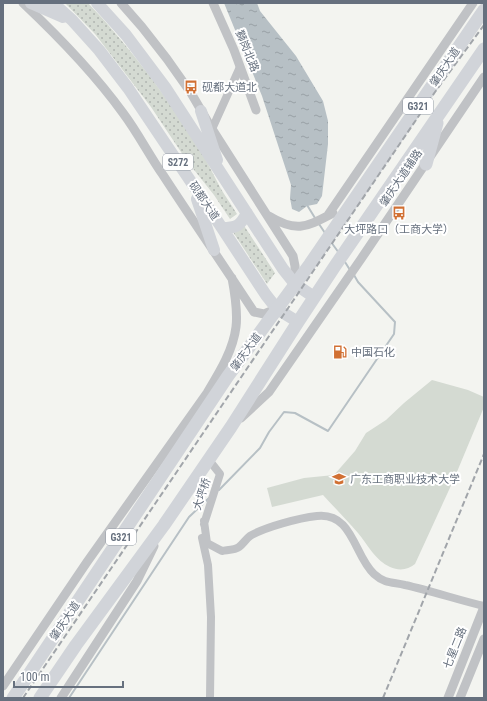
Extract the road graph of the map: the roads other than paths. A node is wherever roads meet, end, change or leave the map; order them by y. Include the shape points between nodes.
1 (23, 3) edge
2 (31, 3) edge
3 (53, 3) edge
4 (97, 3) edge
5 (120, 3) edge
6 (213, 3) edge
7 (473, 3) edge
8 (484, 10) edge
9 (72, 20) junction
10 (482, 55) edge
11 (240, 67) junction
12 (484, 77) edge
13 (256, 110) dead end
14 (201, 111) junction
15 (440, 113) junction
16 (212, 129) junction
17 (426, 164) junction
18 (363, 166) junction
19 (223, 176) junction
20 (192, 184) junction
21 (352, 203) junction
22 (247, 213) junction
23 (266, 214) junction
24 (328, 215) junction
25 (222, 228) junction
26 (214, 250) junction
27 (232, 278) junction
28 (295, 284) junction
29 (314, 297) junction
30 (277, 309) junction
31 (298, 322) junction
32 (228, 376) junction
33 (207, 392) junction
34 (198, 421) junction
35 (231, 427) junction
36 (209, 460) junction
37 (204, 520) junction
38 (164, 525) junction
39 (484, 606) edge
40 (484, 639) edge
41 (3, 686) edge
42 (13, 698) edge
43 (40, 698) edge
44 (61, 698) edge
45 (210, 698) edge
46 (448, 698) edge
47 (460, 698) edge

1 - 26 street via 91,72 124,114
2 - 9 main road
3 - 9 main road, 砚都大道 / S272
4 - 19 main road, S272 via 149,66
5 - 14 street via 167,59
6 - 11 street, 獅岗北路
7 - 18 street
8 - 21 highway, 肇庆大道 / G321
9 - 20 main road, 砚都大道 / S272 via 128,88
10 - 15 highway, 肇庆大道 / G321
11 - 13 street, 獅岗北路
11 - 16 street
12 - 17 street, 肇庆大道辅路
14 - 16 street
14 - 19 main road
15 - 17 highway
15 - 29 highway, 肇庆大道 / G321
16 - 23 street
17 - 35 street, 肇庆大道辅路 via 269,392
18 - 21 street
18 - 24 street
19 - 22 main road, S272
20 - 25 main road, 砚都大道 / S272
20 - 26 main road
21 - 24 street
21 - 28 highway, 肇庆大道 / G321
22 - 25 main road via 233,228
22 - 28 main road, S272
23 - 24 street via 295,227 311,224
23 - 28 street via 293,256
25 - 30 main road, 砚都大道 / S272
26 - 27 street
27 - 30 street via 254,312 264,314
27 - 33 street via 236,302 236,327 228,354
28 - 29 main road, S272
28 - 30 highway, 肇庆大道 / G321
29 - 31 highway, 肇庆大道 / G321
30 - 31 main road, 砚都大道 / S272
30 - 32 highway, 肇庆大道 / G321
31 - 35 highway, 肇庆大道 / G321
32 - 33 street
32 - 34 highway, 肇庆大道 / G321
33 - 34 street
33 - 41 street
34 - 42 highway, 肇庆大道 / G321
35 - 36 highway, 肇庆大道 / G321
36 - 37 street, 大坪桥 via 220,474
36 - 38 highway, 肇庆大道 / G321
37 - 39 street via 207,543 222,552 238,547 249,536 267,529 317,516 330,516 348,530 365,563 374,574 386,582 404,584
37 - 45 street via 202,540 208,565 211,617
38 - 43 highway, 肇庆大道 / G321
38 - 44 street via 137,581
39 - 46 street, 七星二路
40 - 47 street

